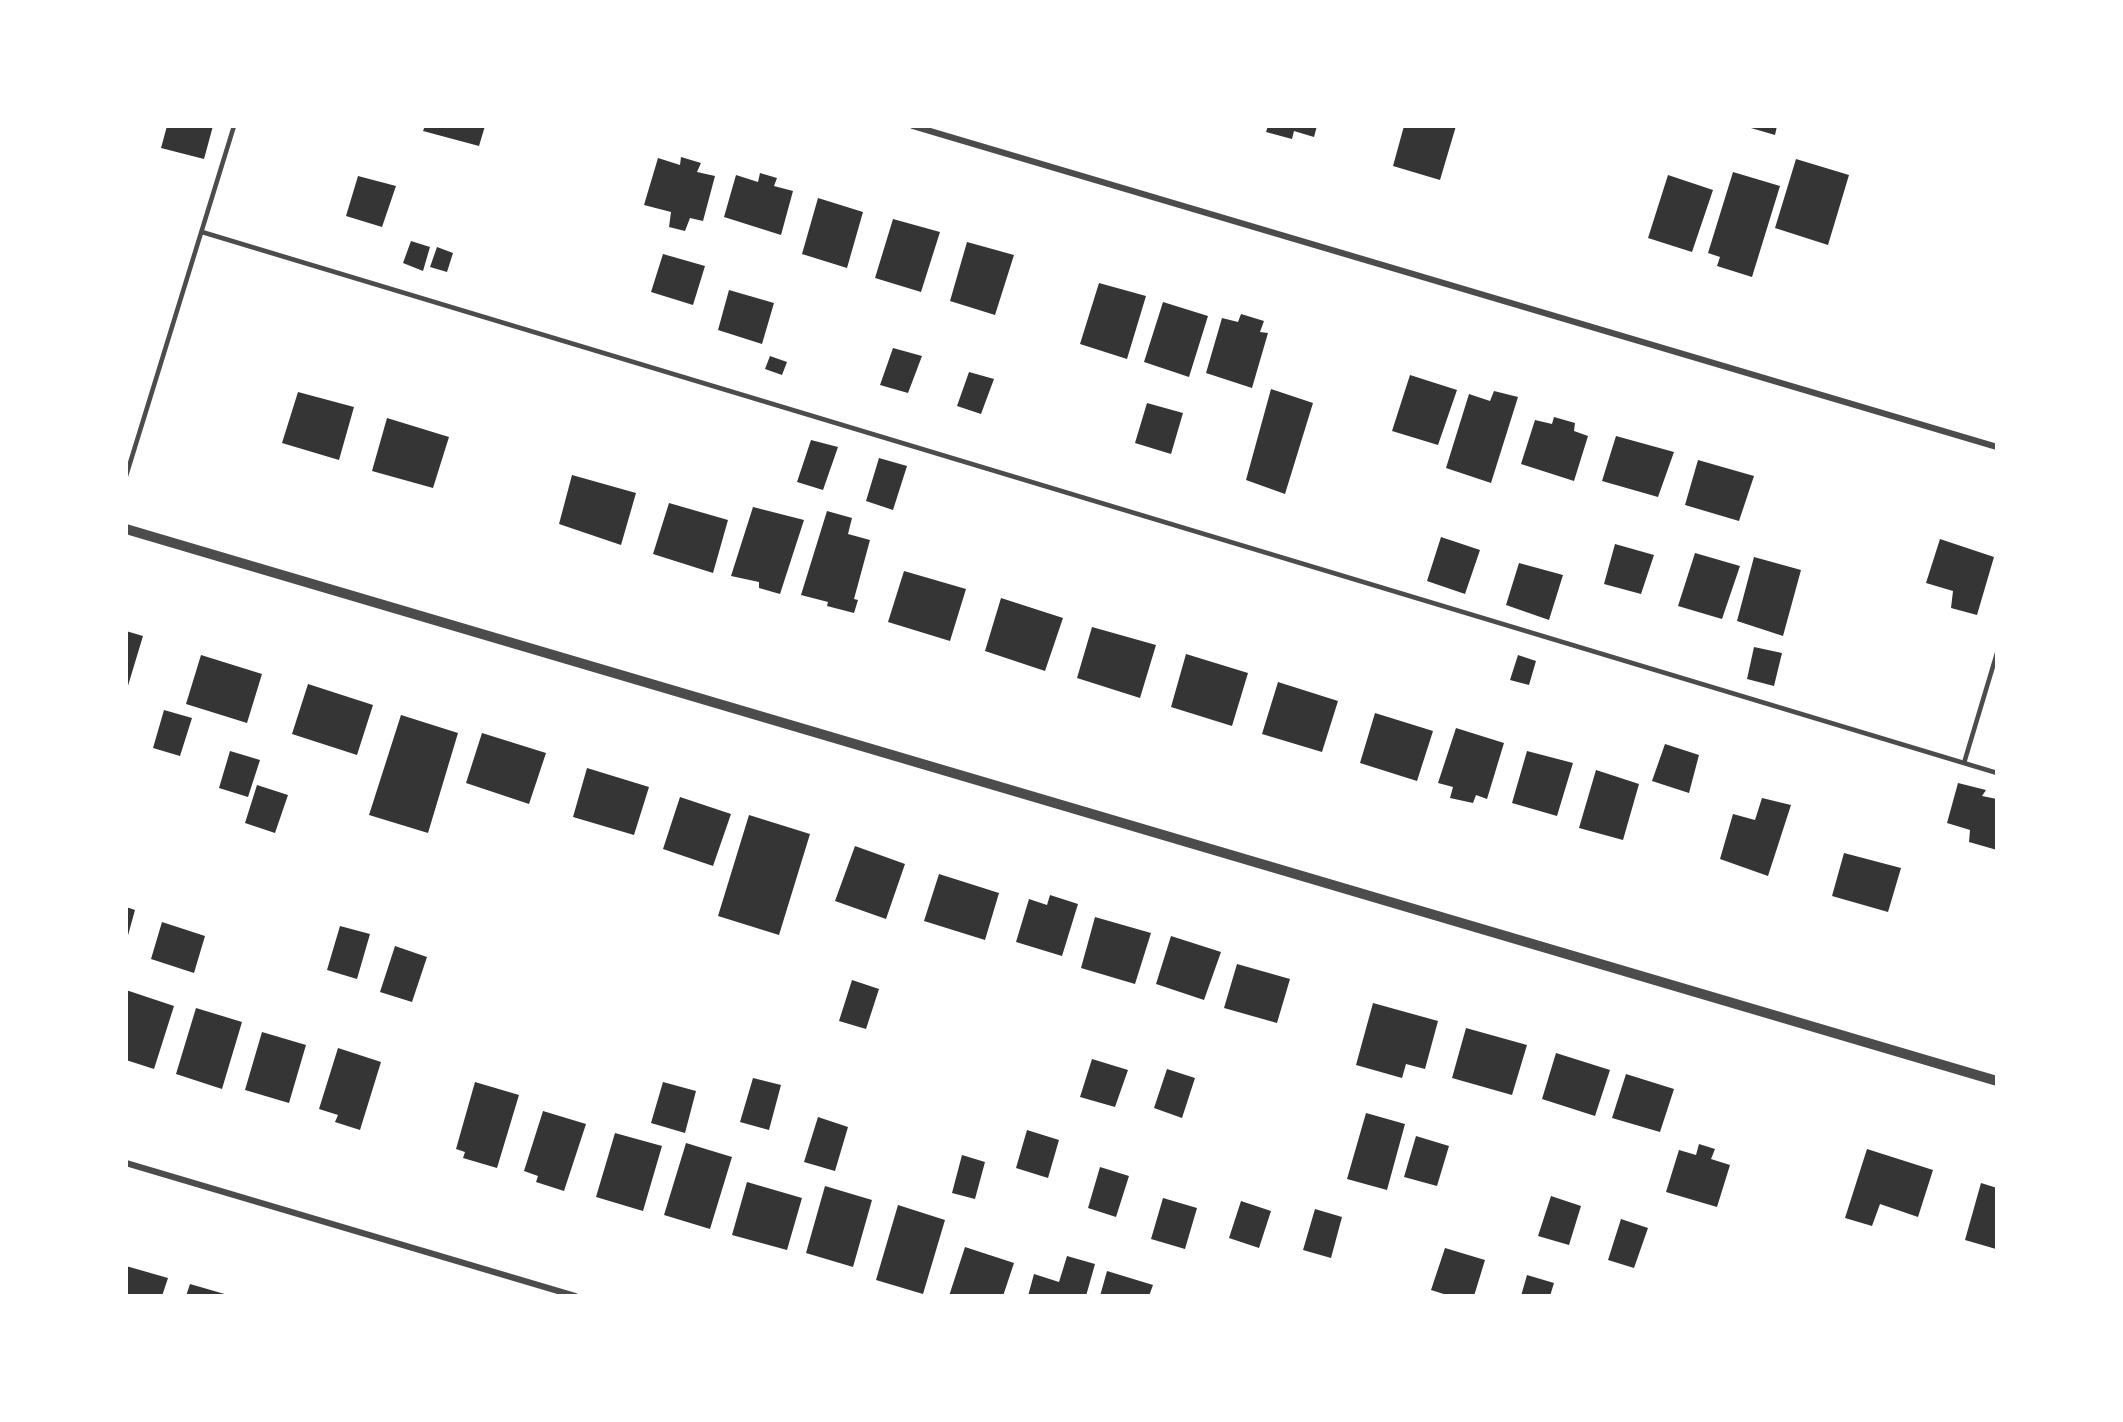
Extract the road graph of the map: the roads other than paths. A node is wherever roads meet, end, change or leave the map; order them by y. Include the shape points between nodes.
1 (234, 126) edge
2 (913, 126) edge
3 (202, 232) junction
4 (1997, 447) edge
5 (126, 476) edge
6 (126, 529) edge
7 (1997, 653) edge
8 (1964, 763) junction
9 (1997, 773) edge
10 (1997, 1081) edge
11 (126, 1163) edge
12 (574, 1296) edge

1 - 3 lane
2 - 4 street
3 - 5 lane
3 - 8 lane
6 - 10 street
7 - 8 lane
8 - 9 lane
11 - 12 street

